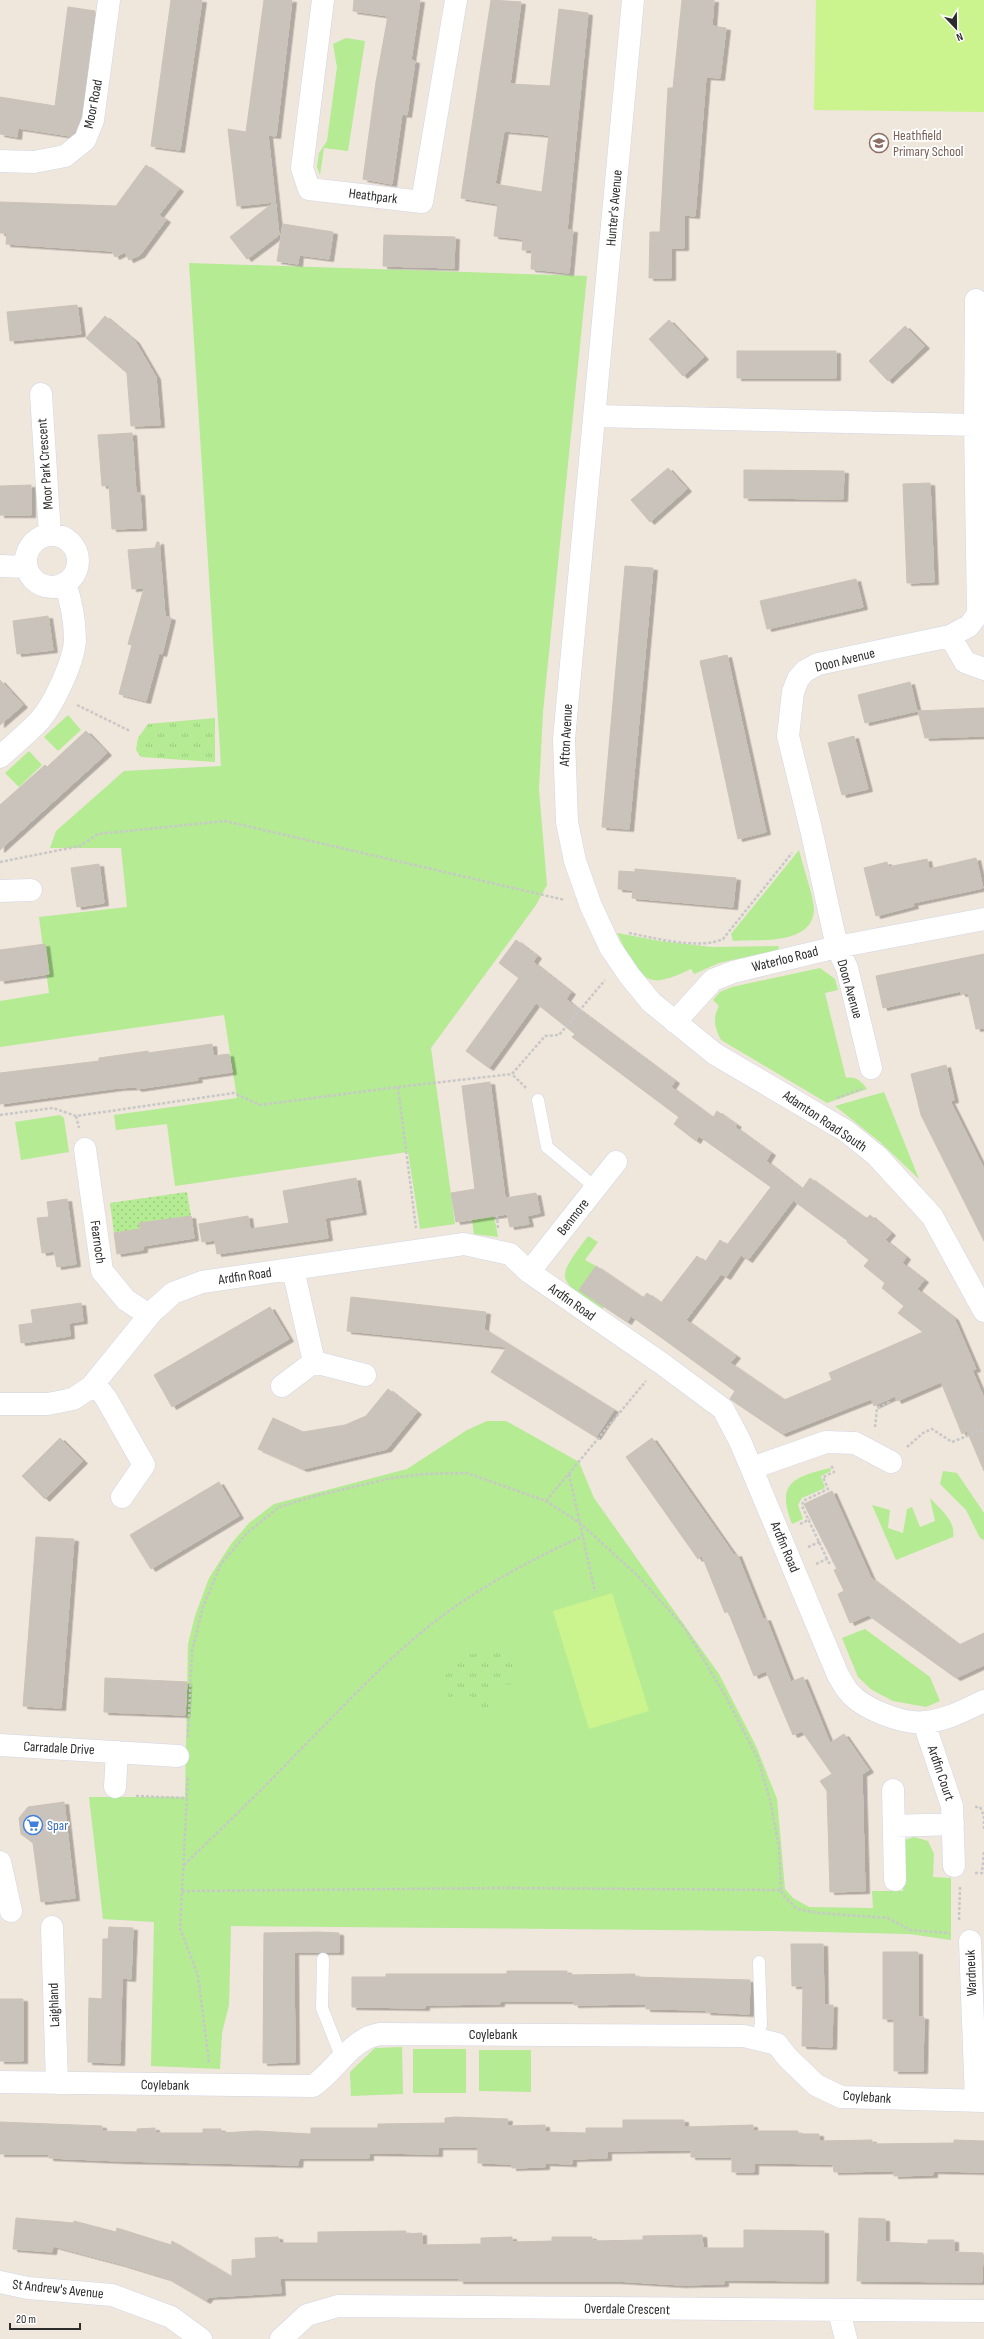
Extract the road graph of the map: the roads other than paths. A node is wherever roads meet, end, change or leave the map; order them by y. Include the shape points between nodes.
1 (109, 0) edge
2 (323, 0) edge
3 (456, 0) edge
4 (633, 0) edge
5 (0, 161) edge
6 (976, 300) dead end
7 (41, 394) dead end
8 (595, 416) junction
9 (975, 425) junction
10 (50, 535) junction
11 (0, 566) edge
12 (26, 567) junction
13 (66, 583) junction
14 (950, 636) junction
15 (984, 669) edge
16 (0, 758) edge
17 (31, 890) dead end
18 (0, 892) edge
19 (984, 919) edge
20 (837, 947) junction
21 (675, 1022) junction
22 (871, 1068) road end
23 (538, 1100) road end
24 (85, 1148) dead end
25 (616, 1162) dead end
26 (596, 1188) junction
27 (293, 1269) junction
28 (529, 1272) junction
29 (984, 1311) edge
30 (149, 1315) junction
31 (314, 1362) junction
32 (365, 1375) dead end
33 (94, 1383) junction
34 (282, 1386) dead end
35 (0, 1404) edge
36 (891, 1462) road end
37 (752, 1468) junction
38 (122, 1497) dead end
39 (984, 1701) edge
40 (924, 1723) junction
41 (0, 1745) edge
42 (117, 1752) junction
43 (185, 1756) road end
44 (115, 1787) road end
45 (893, 1790) dead end
46 (953, 1824) junction
47 (894, 1826) junction
48 (0, 1862) edge
49 (957, 1873) road end
50 (895, 1880) dead end
51 (11, 1911) dead end
52 (52, 1927) dead end
53 (960, 1934) road end
54 (324, 1959) dead end
55 (759, 1962) dead end
56 (756, 2038) junction
57 (344, 2058) junction
58 (0, 2082) edge
59 (57, 2083) junction
60 (980, 2101) edge
61 (0, 2282) edge
62 (839, 2311) junction
63 (984, 2312) edge
64 (201, 2339) edge
65 (281, 2339) edge
66 (846, 2339) edge

1 - 5 street, Moor Road via 93,120 85,140 65,156 34,162
2 - 3 street, Heathpark via 302,168 309,189 422,202
4 - 8 street, Hunter's Avenue
6 - 9 street, Doon Avenue
7 - 10 street, Moor Park Crescent
8 - 9 street
8 - 21 street, Afton Avenue via 564,739 567,822 575,861 591,906 610,947 652,1002
9 - 14 street, Doon Avenue via 978,614 969,626
10 - 12 street via 42,536 31,543 26,556
10 - 13 street via 64,537 77,554 77,566
11 - 12 street
12 - 13 street via 33,580 39,584 52,587
13 - 16 street via 75,641 57,694 41,719
14 - 15 street via 965,662
14 - 20 street, Doon Avenue via 818,664 805,671 798,679 793,692 788,736 812,829
17 - 18 street
19 - 20 street, Waterloo Road
20 - 21 street, Waterloo Road via 733,972 713,980
20 - 22 street, Doon Avenue via 847,968
21 - 29 street, Adamton Road South via 715,1054 846,1131 877,1156 932,1216
23 - 26 lane via 547,1147
24 - 30 street, Fearnoch via 102,1271 126,1300
25 - 26 street, Benmore
26 - 28 street, Benmore
27 - 28 street, Ardfin Road via 464,1244 510,1254
27 - 30 street, Ardfin Road via 202,1282 173,1293
27 - 31 street
28 - 37 street, Ardfin Road via 661,1363 723,1410
30 - 33 street, Ardfin Road
31 - 32 street
31 - 34 street
33 - 35 street, Ardfin Road via 73,1399 48,1404
33 - 38 street via 106,1398 144,1465
36 - 37 street via 855,1443 826,1442
37 - 40 street, Ardfin Road via 838,1675 848,1691 861,1703 878,1712
39 - 40 street, Ardfin Road via 952,1716
40 - 46 street, Ardfin Court via 952,1806
41 - 42 street, Carradale Drive
42 - 43 street, Carradale Drive
42 - 44 street
45 - 47 street
46 - 47 street
46 - 49 street, Ardfin Court
47 - 50 street
48 - 51 street
52 - 59 street, Laighland
53 - 60 street, Wardneuk
54 - 57 lane via 322,2008
55 - 56 lane via 761,2025
56 - 57 street, Coylebank via 380,2034 369,2036
56 - 60 street, Coylebank via 777,2044 816,2085 841,2097
57 - 59 street, Coylebank via 313,2086
58 - 59 street, Coylebank
61 - 64 street, St Andrew's Avenue via 28,2288 112,2295 171,2317
62 - 63 street, Overdale Crescent
62 - 65 street, Overdale Crescent via 338,2306 307,2315
62 - 66 street

